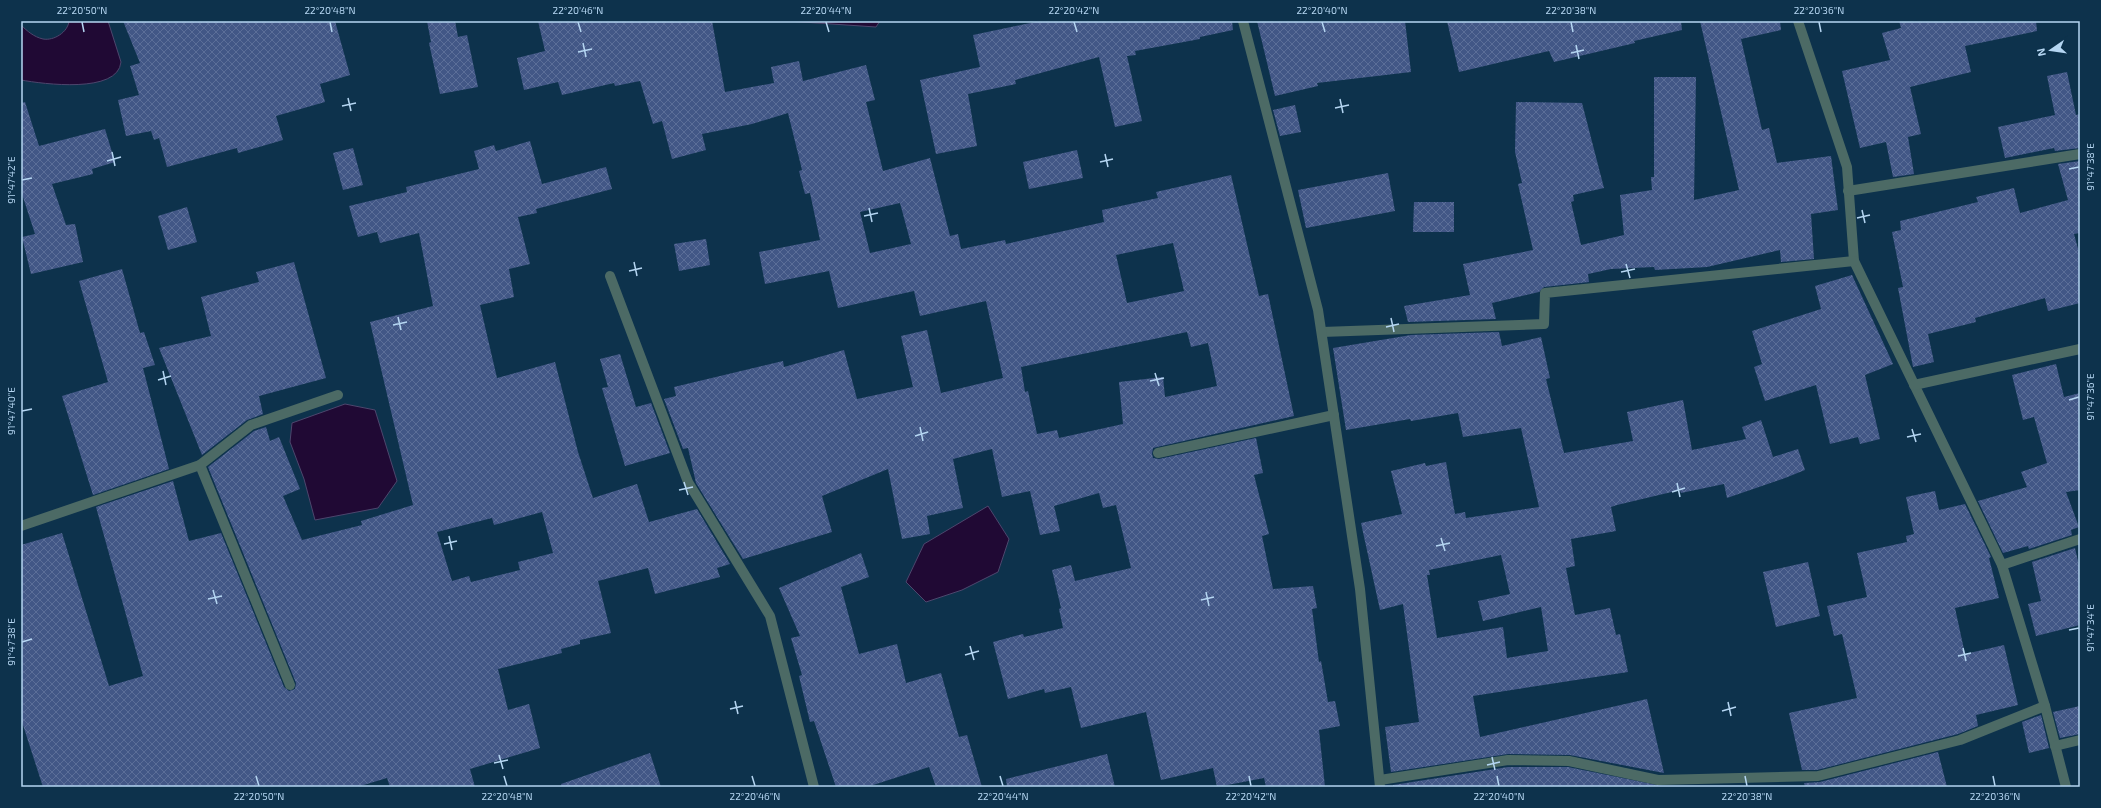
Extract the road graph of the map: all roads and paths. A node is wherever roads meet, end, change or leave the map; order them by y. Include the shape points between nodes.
1 (1243, 21) edge
2 (1798, 21) edge
3 (2080, 154) edge
4 (1848, 191) junction
5 (1854, 261) junction
6 (610, 276) dead end
7 (1322, 332) junction
8 (2080, 349) edge
9 (1914, 385) junction
10 (338, 395) dead end
11 (1334, 415) junction
12 (1158, 453) dead end
13 (200, 465) junction
14 (21, 526) edge
15 (2080, 539) edge
16 (2002, 564) junction
17 (290, 685) dead end
18 (2045, 706) junction
19 (2080, 740) edge
20 (2056, 746) junction
21 (1733, 783) edge
22 (1380, 784) edge
23 (814, 787) edge
24 (2066, 787) edge

1 - 7 street
2 - 4 street via 1847,167
3 - 4 street
4 - 5 street
5 - 7 street via 1544,293 1544,324
5 - 9 street
6 - 23 street via 688,482 770,616
7 - 11 street
8 - 9 street
9 - 16 street
10 - 13 street via 251,425
11 - 12 street
11 - 22 street via 1360,589
13 - 14 street
13 - 17 street
15 - 16 street
16 - 18 street
18 - 20 street
18 - 21 street via 1960,740 1818,776
19 - 20 street
20 - 24 street
21 - 22 street via 1658,780 1569,760 1508,760

